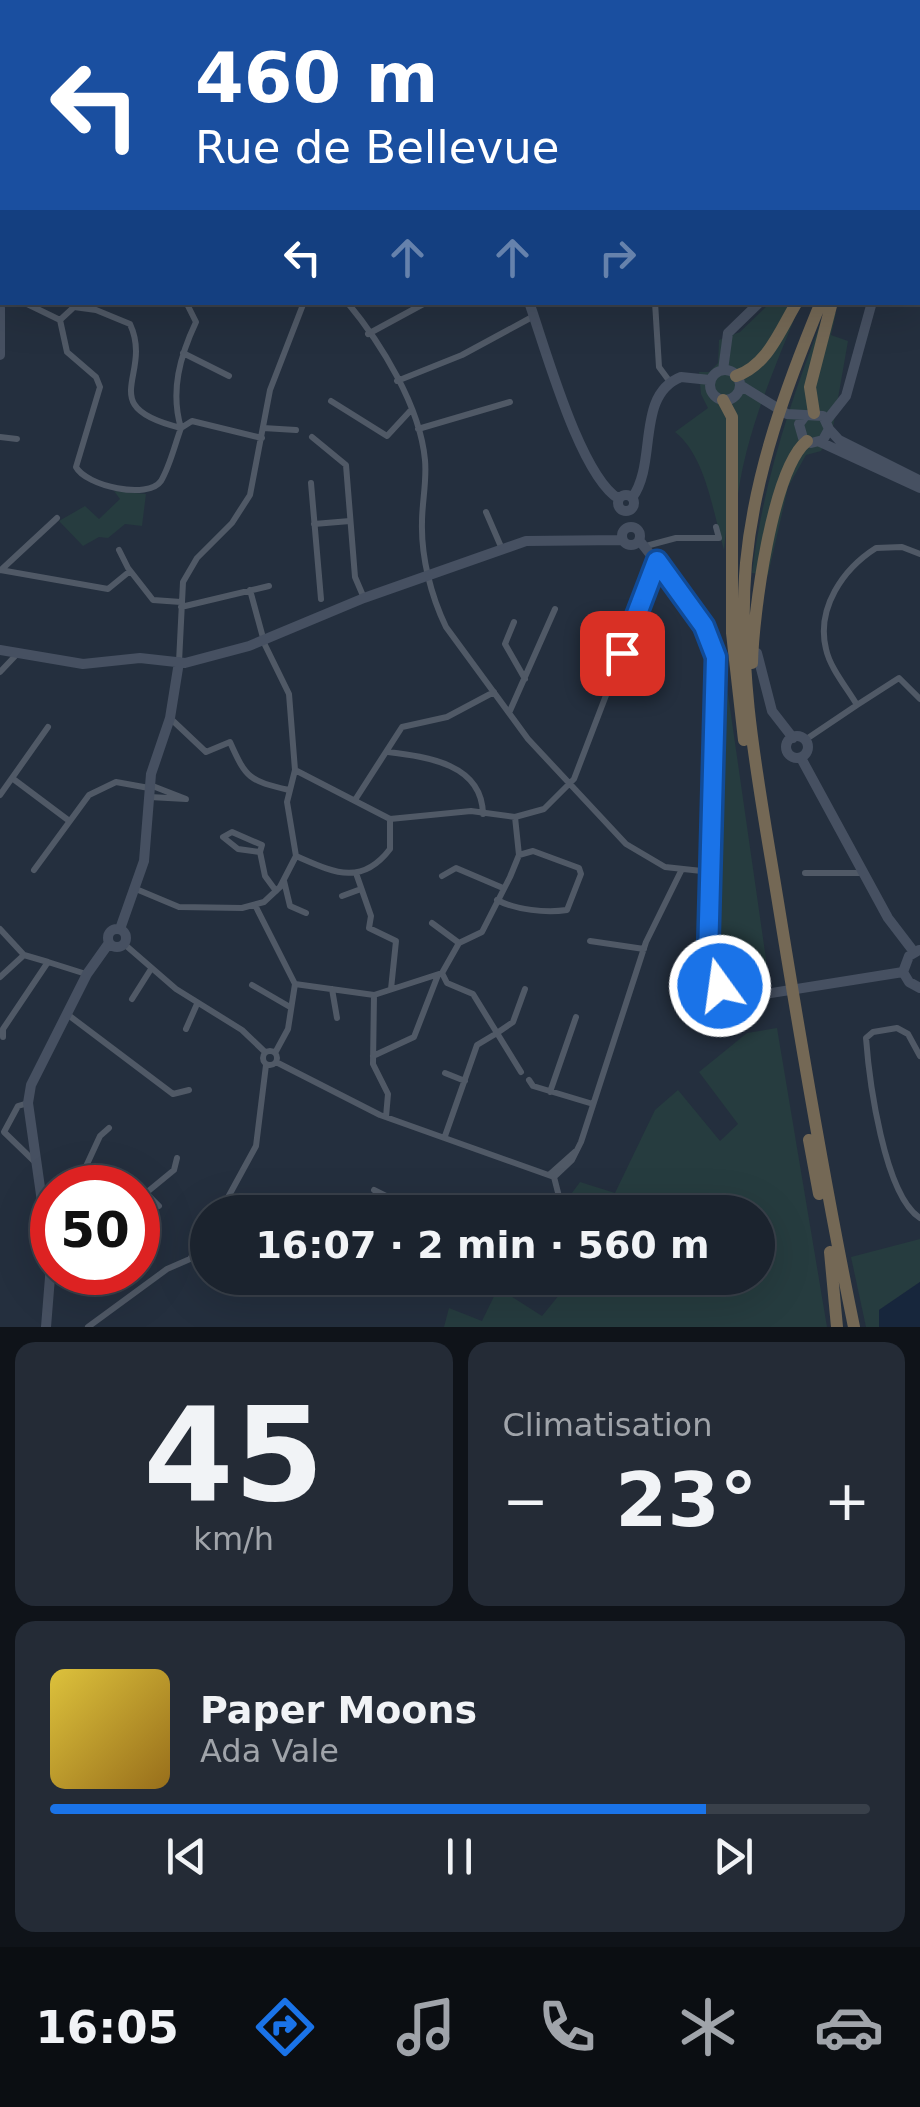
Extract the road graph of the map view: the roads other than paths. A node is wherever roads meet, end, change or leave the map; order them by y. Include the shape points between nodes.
1 (1, 305) edge
2 (30, 305) edge
3 (188, 305) edge
4 (303, 305) edge
5 (348, 305) edge
6 (421, 305) edge
7 (531, 305) edge
8 (656, 305) edge
9 (757, 305) edge
10 (794, 305) edge
11 (817, 305) edge
12 (831, 305) edge
13 (871, 305) edge
14 (534, 316) junction
15 (60, 320) junction
16 (368, 334) junction
17 (0, 351) edge
18 (182, 353) junction
19 (229, 376) dead end
20 (733, 377) junction
21 (710, 380) junction
22 (397, 381) junction
23 (670, 382) junction
24 (728, 399) junction
25 (331, 401) dead end
26 (510, 402) dead end
27 (411, 410) junction
28 (818, 420) junction
29 (182, 428) junction
30 (263, 428) junction
31 (418, 429) junction
32 (296, 430) dead end
33 (768, 431) junction
34 (0, 437) edge
35 (312, 437) dead end
36 (809, 437) junction
37 (262, 438) junction
38 (17, 439) dead end
39 (920, 480) edge
40 (311, 483) dead end
41 (920, 488) edge
42 (629, 507) junction
43 (486, 512) dead end
44 (57, 518) dead end
45 (350, 520) junction
46 (314, 524) junction
47 (716, 527) dead end
48 (627, 532) junction
49 (642, 543) junction
50 (502, 549) junction
51 (119, 550) dead end
52 (920, 554) edge
53 (657, 561) junction
54 (1, 570) edge
55 (130, 571) junction
56 (430, 581) junction
57 (268, 586) dead end
58 (250, 590) junction
59 (760, 591) junction
60 (321, 598) dead end
61 (364, 598) junction
62 (181, 605) junction
63 (555, 609) dead end
64 (514, 622) dead end
65 (264, 640) junction
66 (0, 650) edge
67 (18, 653) junction
68 (179, 662) junction
69 (0, 672) edge
70 (526, 679) junction
71 (494, 692) junction
72 (736, 695) junction
73 (920, 699) edge
74 (857, 705) junction
75 (509, 713) junction
76 (170, 718) junction
77 (48, 727) dead end
78 (799, 739) junction
79 (388, 752) junction
80 (800, 758) junction
81 (755, 760) junction
82 (295, 770) junction
83 (12, 778) junction
84 (569, 784) junction
85 (149, 790) junction
86 (289, 790) junction
87 (0, 795) edge
88 (356, 800) junction
89 (483, 814) junction
90 (515, 817) junction
91 (390, 819) junction
92 (68, 820) junction
93 (224, 838) junction
94 (215, 844) dead end
95 (260, 852) junction
96 (519, 855) junction
97 (296, 856) junction
98 (34, 870) dead end
99 (680, 870) junction
100 (712, 872) junction
101 (805, 873) dead end
102 (862, 873) junction
103 (357, 876) junction
104 (442, 876) dead end
105 (284, 881) junction
106 (136, 888) junction
107 (361, 888) junction
108 (503, 888) junction
109 (276, 891) junction
110 (342, 896) dead end
111 (496, 900) junction
112 (255, 904) junction
113 (306, 913) dead end
114 (432, 923) dead end
115 (0, 929) edge
116 (120, 930) junction
117 (590, 941) dead end
118 (459, 942) junction
119 (109, 943) junction
120 (124, 944) junction
121 (644, 950) junction
122 (917, 951) edge
123 (24, 956) junction
124 (48, 962) junction
125 (150, 969) junction
126 (903, 972) junction
127 (87, 974) junction
128 (440, 974) junction
129 (0, 977) edge
130 (295, 984) junction
131 (252, 985) dead end
132 (920, 988) edge
133 (332, 989) junction
134 (524, 989) dead end
135 (391, 990) junction
136 (374, 995) junction
137 (132, 998) dead end
138 (197, 1004) junction
139 (290, 1007) junction
140 (67, 1014) junction
141 (576, 1017) dead end
142 (337, 1018) dead end
143 (186, 1029) dead end
144 (496, 1033) junction
145 (3, 1036) dead end
146 (265, 1052) junction
147 (373, 1056) junction
148 (920, 1056) edge
149 (276, 1057) junction
150 (266, 1065) junction
151 (522, 1072) dead end
152 (445, 1073) dead end
153 (465, 1080) junction
154 (529, 1080) dead end
155 (190, 1090) dead end
156 (550, 1092) junction
157 (28, 1103) junction
158 (593, 1104) junction
159 (386, 1117) junction
160 (109, 1128) dead end
161 (445, 1136) junction
162 (177, 1158) dead end
163 (35, 1162) junction
164 (36, 1165) edge
165 (88, 1165) edge
166 (552, 1176) junction
167 (160, 1178) edge
168 (374, 1190) dead end
169 (229, 1195) edge
170 (384, 1195) edge
171 (558, 1195) edge
172 (917, 1216) edge
173 (830, 1252) junction
174 (190, 1259) edge
175 (48, 1295) edge
176 (46, 1325) edge
177 (34, 1327) edge
178 (88, 1327) edge
179 (837, 1327) edge
180 (845, 1327) edge
181 (854, 1327) edge

1 - 17 street
2 - 15 street
3 - 18 street via 196,322
4 - 30 street via 270,390
5 - 16 street
6 - 16 street
7 - 14 street
8 - 23 street via 659,366
9 - 20 street via 728,332
10 - 20 highway via 763,358
11 - 33 highway
12 - 28 highway via 810,387
13 - 28 street via 846,396
14 - 22 street
14 - 42 street via 569,416 606,489
15 - 29 street via 74,307 130,324 129,396 136,410
15 - 29 street via 67,352 100,387 76,467 80,476 148,491 160,484
16 - 22 street
18 - 19 street
18 - 29 street via 175,408
20 - 21 street
20 - 24 street
20 - 28 street via 787,414
21 - 23 street
21 - 24 street via 712,393
22 - 27 street
23 - 42 street via 655,403 644,469
24 - 36 street via 758,406
24 - 72 highway
25 - 27 street via 386,436
26 - 31 street
27 - 31 street
28 - 36 street
28 - 36 street
28 - 39 street via 839,440
29 - 37 street via 192,421
30 - 32 street
30 - 37 street
31 - 56 street via 426,462 422,535
33 - 72 highway via 740,546
33 - 81 highway via 744,588 744,667
34 - 38 street
35 - 45 street via 346,465
36 - 41 street
36 - 59 highway via 790,461
37 - 62 street via 242,510 188,570
40 - 46 street
42 - 48 street
43 - 50 street
44 - 54 street
45 - 46 street
45 - 61 street via 355,577
46 - 60 street
47 - 49 street via 719,538
48 - 49 street via 632,544
48 - 50 street
49 - 53 street
50 - 56 street
51 - 55 street
52 - 74 street via 876,548 835,589 824,618 826,649
53 - 84 street
53 - 100 street via 704,626 716,657
54 - 55 street via 108,589
55 - 62 street via 154,600
56 - 61 street
56 - 71 street via 446,627
57 - 58 street
58 - 62 street
58 - 65 street
59 - 78 street via 757,657 767,698
59 - 81 highway via 752,646
61 - 65 street
62 - 68 street
63 - 70 street
64 - 70 street via 505,644
65 - 68 street
65 - 82 street via 289,694
66 - 67 street
67 - 68 street via 83,664
67 - 69 street
68 - 76 street
70 - 75 street
71 - 75 street
71 - 79 street via 447,717 402,728
72 - 173 highway
73 - 74 street via 899,678
74 - 78 street
75 - 84 street
76 - 85 street
76 - 86 street via 206,752 230,742 242,772
77 - 83 street
78 - 80 street via 808,750
78 - 80 street via 788,753
79 - 88 street
79 - 89 street via 416,753 472,778 481,788
80 - 102 street
81 - 181 highway
82 - 86 street
82 - 88 street
83 - 87 street
83 - 92 street
84 - 90 street via 544,809
84 - 99 street via 637,853
85 - 85 street via 186,799
85 - 92 street via 116,782 89,795
85 - 106 street
86 - 97 street
88 - 91 street
89 - 90 street
89 - 91 street
90 - 96 street
91 - 103 street via 390,849
92 - 98 street
93 - 94 street
93 - 95 street
93 - 95 street via 227,832 250,838 262,845
95 - 109 street
96 - 108 street
96 - 111 street via 533,851 578,868 566,910 522,912
97 - 103 street
97 - 105 street
99 - 100 street
99 - 121 street
100 - 126 street via 708,958 712,977 729,992 753,996
101 - 102 street
102 - 122 street
103 - 107 street
104 - 108 street via 456,868
105 - 109 street
105 - 113 street via 290,906
106 - 112 street via 179,908
106 - 116 street
107 - 110 street
107 - 135 street via 369,928 396,941
108 - 111 street
109 - 112 street
111 - 118 street via 482,932
112 - 130 street
114 - 118 street
115 - 123 street
116 - 119 street via 110,932
116 - 120 street
117 - 121 street
118 - 128 street
119 - 120 street
119 - 127 street
120 - 125 street
121 - 158 street
122 - 126 street
123 - 124 street
123 - 129 street
124 - 127 street
124 - 145 street
125 - 137 street
125 - 138 street
126 - 132 street
127 - 140 street
128 - 135 street
128 - 144 street via 473,994
128 - 147 street via 414,1037
130 - 133 street
130 - 139 street
131 - 139 street
133 - 136 street
133 - 142 street
134 - 144 street via 513,1022
135 - 136 street
136 - 147 street
138 - 143 street
138 - 146 street
139 - 149 street
140 - 155 street via 151,1081 173,1094
140 - 157 street via 30,1085
141 - 156 street
144 - 151 street
144 - 153 street via 477,1045
146 - 149 street
146 - 150 street
147 - 159 street via 388,1094
148 - 172 street via 898,1028 866,1038 886,1150
149 - 150 street
149 - 159 street
150 - 169 street via 256,1146
152 - 153 street
153 - 161 street
154 - 156 street
156 - 158 street
157 - 163 street
157 - 163 street via 18,1106 4,1132
158 - 166 street via 578,1149
159 - 161 street
160 - 165 street
161 - 166 street
162 - 167 street via 174,1170
163 - 164 street
166 - 171 street
168 - 170 street
173 - 179 highway
173 - 180 highway
174 - 178 street
175 - 176 street
176 - 177 street

